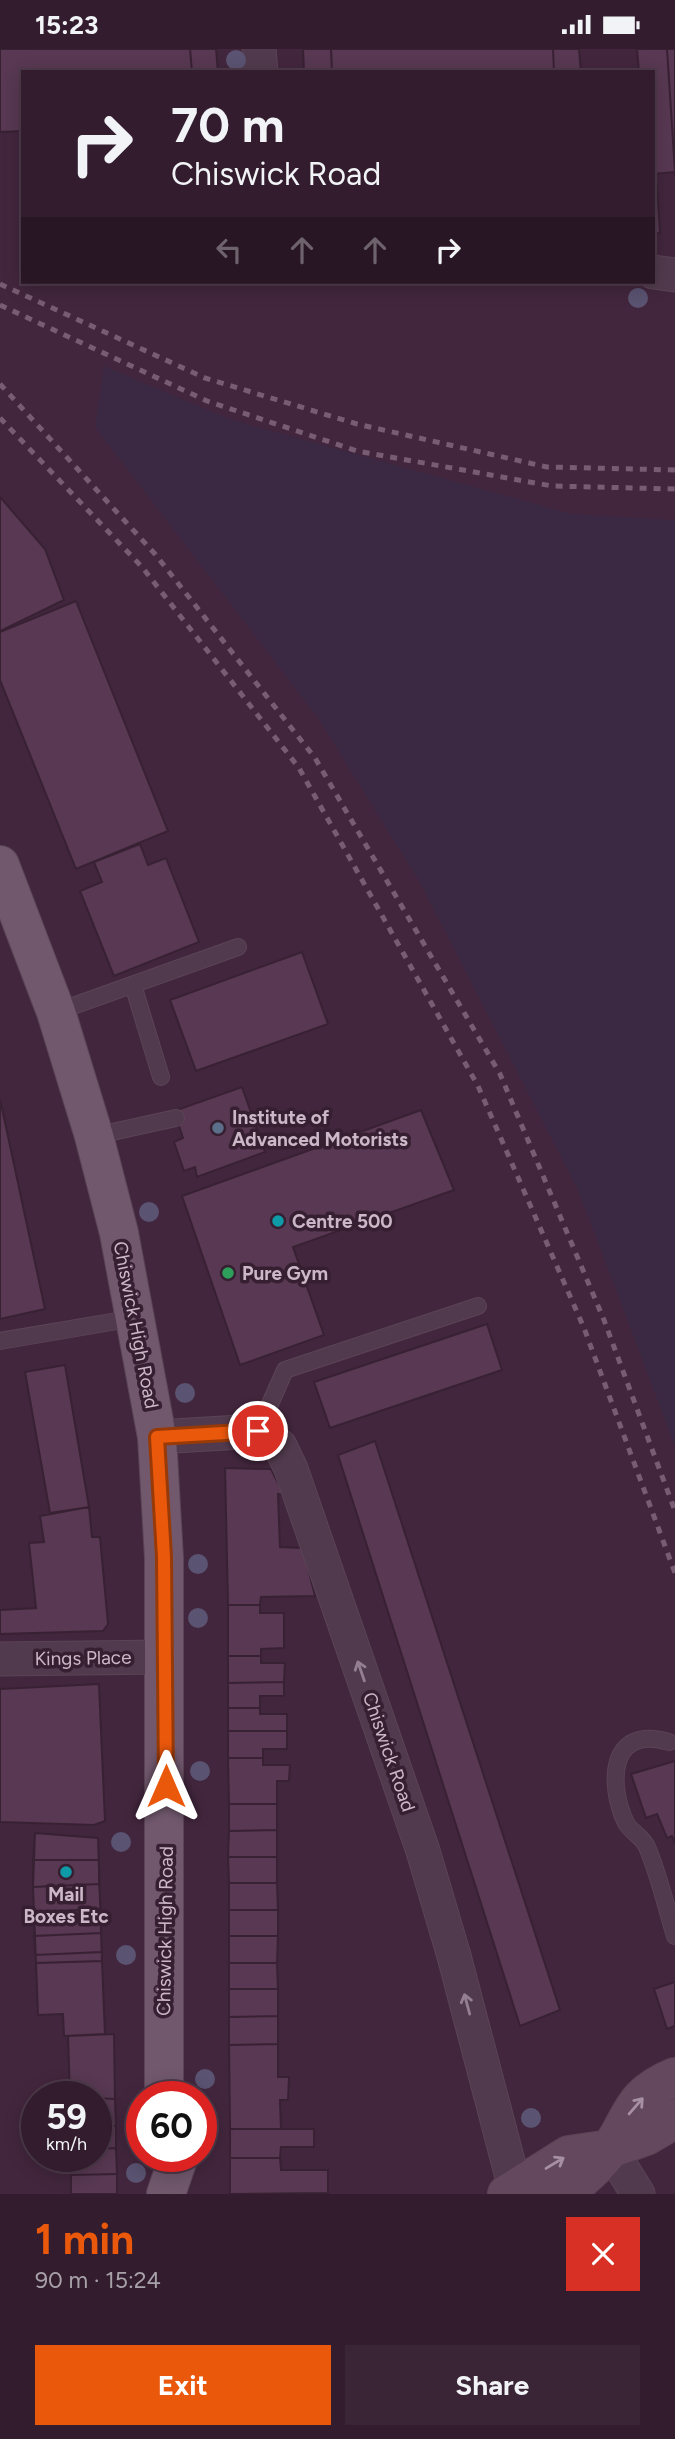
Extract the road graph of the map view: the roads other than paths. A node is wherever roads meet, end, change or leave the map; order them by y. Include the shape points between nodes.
1 (259, 49) edge
2 (261, 70) edge
3 (655, 272) edge
4 (675, 275) edge
5 (0, 865) edge
6 (238, 947) dead end
7 (133, 985) junction
8 (56, 1011) junction
9 (161, 1077) dead end
10 (176, 1118) dead end
11 (94, 1136) junction
12 (478, 1306) dead end
13 (135, 1318) junction
14 (0, 1341) edge
15 (258, 1431) junction
16 (157, 1437) junction
17 (165, 1657) junction
18 (0, 1659) edge
19 (669, 1742) dead end
20 (675, 1936) edge
21 (164, 2035) junction
22 (675, 2077) edge
23 (164, 2081) edge
24 (184, 2081) edge
25 (675, 2119) edge
26 (610, 2149) junction
27 (165, 2172) edge
28 (174, 2172) edge
29 (511, 2191) edge
30 (166, 2194) edge
31 (563, 2194) edge
32 (638, 2194) edge

1 - 2 street
3 - 4 street
5 - 8 main road, Chiswick High Road
6 - 7 lane
7 - 8 lane
7 - 9 lane
8 - 11 main road, Chiswick High Road
10 - 11 lane
11 - 13 main road, Chiswick High Road
12 - 15 lane via 285,1370
13 - 14 lane
13 - 16 main road, Chiswick High Road
15 - 16 street
29 -> 15 street, Chiswick Road via 454,1956 418,1838 291,1469 280,1446
16 - 17 main road, Chiswick High Road
17 - 18 street, Kings Place
17 - 21 main road, Chiswick High Road
19 - 20 lane via 654,1738 637,1742 622,1751 613,1771 627,1825 646,1844
21 - 23 main road, Chiswick High Road
21 - 24 main road
26 -> 22 main road via 632,2107
25 - 26 main road
29 -> 26 main road via 569,2155
26 - 31 main road
26 - 32 street
27 - 30 main road
28 - 30 main road

